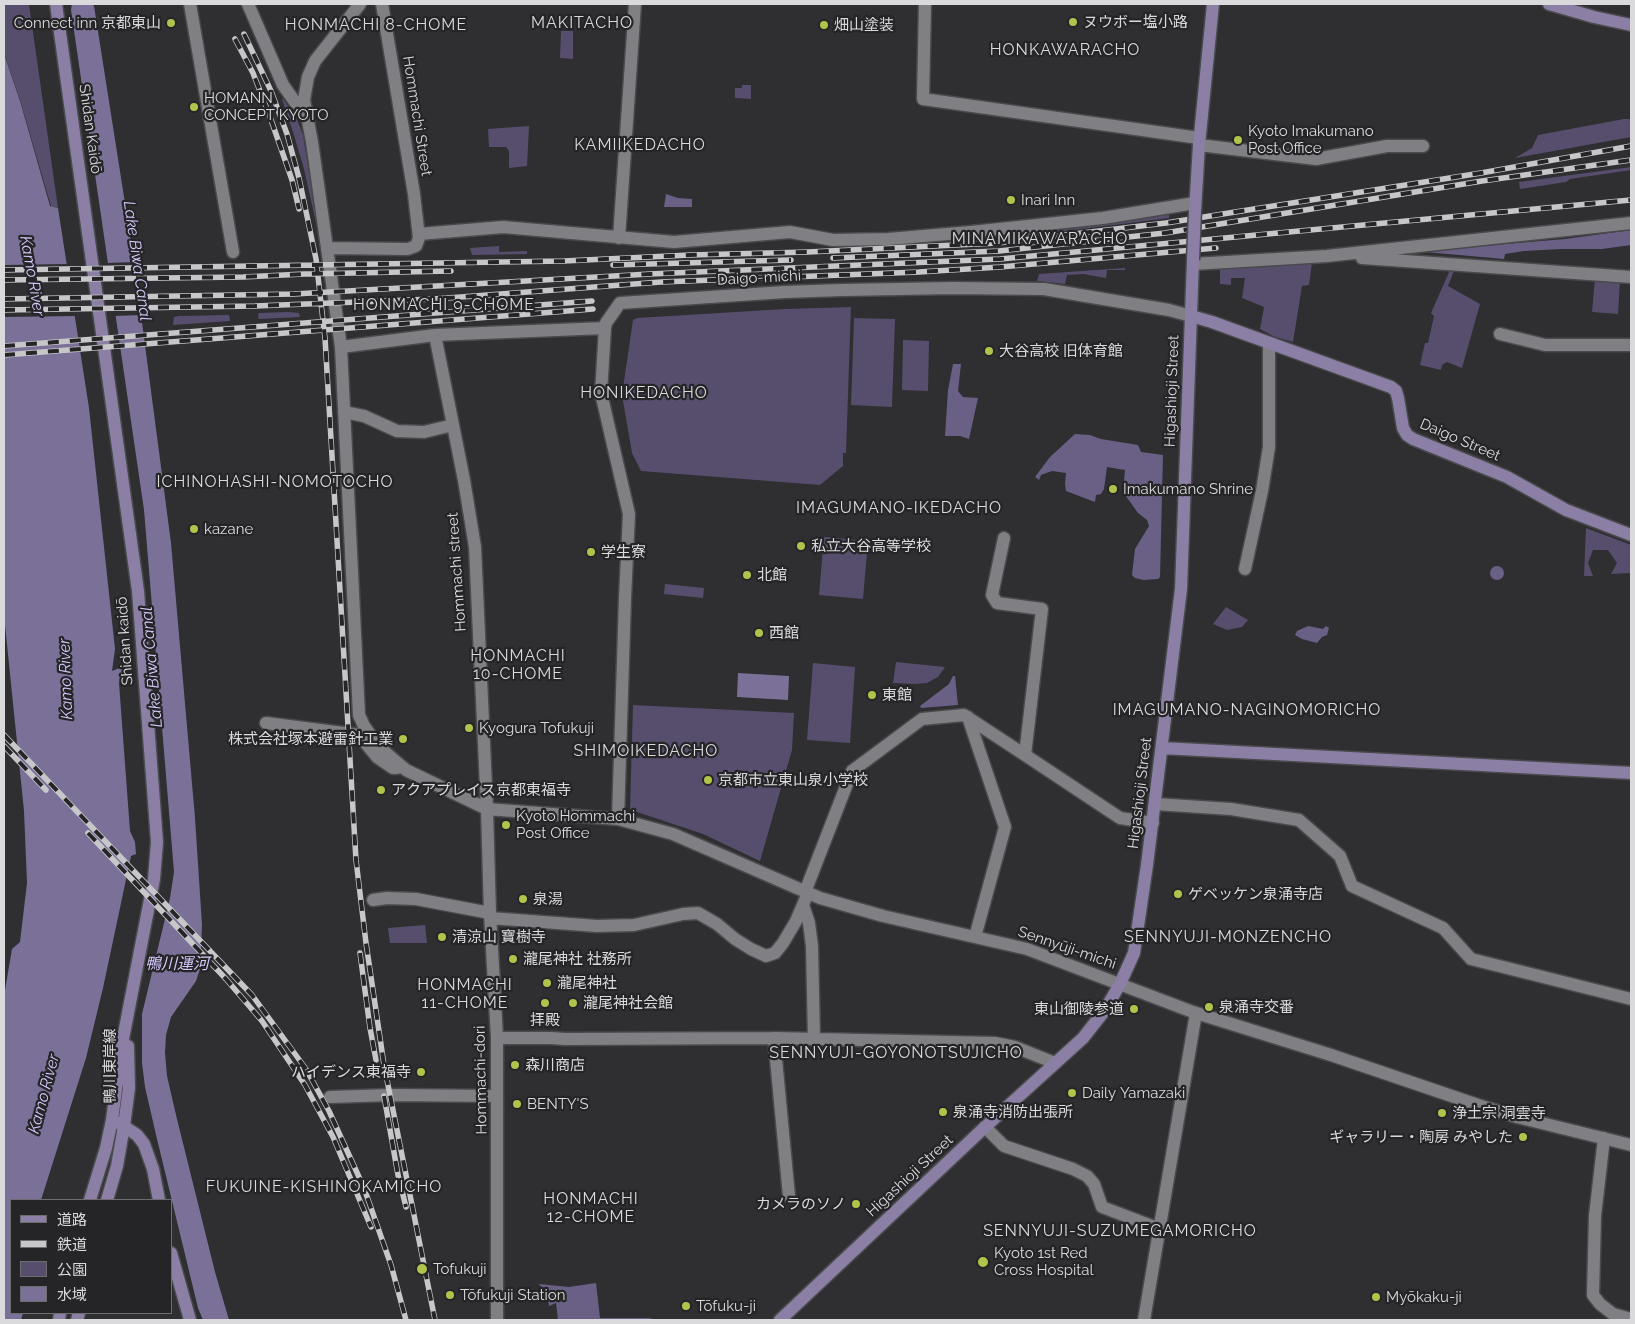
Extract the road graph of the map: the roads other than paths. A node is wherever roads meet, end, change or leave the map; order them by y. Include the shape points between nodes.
1 (56, 4) edge
2 (190, 4) edge
3 (248, 4) edge
4 (360, 4) edge
5 (382, 4) edge
6 (635, 4) edge
7 (925, 4) edge
8 (1213, 4) edge
9 (1549, 4) edge
10 (1631, 25) edge
11 (306, 111) junction
12 (1199, 141) junction
13 (1423, 146) dead end
14 (1195, 207) junction
15 (1631, 223) edge
16 (419, 234) junction
17 (619, 238) junction
18 (328, 248) junction
19 (233, 252) dead end
20 (1328, 256) junction
21 (1193, 262) junction
22 (1631, 277) edge
23 (1191, 316) junction
24 (605, 328) junction
25 (1500, 334) dead end
26 (435, 335) junction
27 (1269, 344) junction
28 (1631, 345) edge
29 (342, 347) junction
30 (344, 412) junction
31 (453, 425) junction
32 (1631, 535) edge
33 (1004, 538) dead end
34 (1245, 569) dead end
35 (968, 717) junction
36 (266, 722) dead end
37 (1162, 748) junction
38 (1025, 755) junction
39 (406, 770) junction
40 (1631, 773) edge
41 (1155, 804) junction
42 (487, 809) junction
43 (618, 819) junction
44 (1153, 823) junction
45 (807, 892) junction
46 (373, 900) dead end
47 (803, 905) junction
48 (490, 915) junction
49 (975, 937) junction
50 (1120, 984) junction
51 (1631, 999) edge
52 (1196, 1013) junction
53 (127, 1021) junction
54 (497, 1038) junction
55 (774, 1038) junction
56 (814, 1039) junction
57 (1055, 1063) junction
58 (497, 1096) junction
59 (330, 1097) dead end
60 (112, 1120) junction
61 (124, 1126) junction
62 (985, 1127) junction
63 (1604, 1138) junction
64 (1631, 1145) edge
65 (789, 1196) dead end
66 (90, 1199) edge
67 (107, 1199) edge
68 (159, 1199) edge
69 (1160, 1230) junction
70 (172, 1257) edge
71 (1631, 1319) edge
72 (190, 1320) edge
73 (498, 1320) edge
74 (780, 1320) edge
75 (1144, 1320) edge

1 - 53 street, Shidan Kaidō via 138,591 154,798 156,862
2 - 19 street
3 - 11 street via 283,85
4 - 11 street via 312,66 305,88
5 - 16 street, Hommachi Street
6 - 17 street
7 - 12 street via 923,99
8 - 12 street, Higashioji Street
9 - 10 street
11 - 18 street
12 - 13 street via 1316,159 1387,146
12 - 14 street, Higashioji Street
14 - 17 street via 888,239 833,240 790,232 674,242
14 - 21 street, Higashioji Street, bridge
15 - 20 street
16 - 17 street via 503,227
16 - 18 street via 418,242 408,249
18 - 29 street
20 - 21 street
20 - 22 street
21 - 23 street, Higashioji Street
23 - 24 street, Daigo-michi via 1044,289 851,290 620,303
23 - 27 street, Daigo Street
23 - 37 street, Higashioji Street via 1182,581
24 - 26 street
24 - 43 street via 601,393 629,514
25 - 28 street via 1545,345
26 - 29 street
26 - 31 street, Hommachi street
27 - 32 street, Daigo Street via 1394,389 1399,400 1402,426 1413,440 1506,478 1566,510
27 - 34 street via 1269,447
29 - 30 street
30 - 31 street via 364,416 397,430 424,432
30 - 39 street via 359,715 379,747
31 - 42 street, Hommachi street via 475,547
33 - 38 street via 992,594 997,603 1042,609
35 - 38 street
35 - 45 street via 922,719 852,771
35 - 49 street via 1005,827
36 - 39 street via 359,735 386,764
37 - 40 street
37 - 41 street, Higashioji Street
38 - 44 street via 1120,818
39 - 42 street
41 - 44 street, Higashioji Street
41 - 51 street via 1231,809 1299,820 1340,856 1352,886 1443,928 1471,959
42 - 43 street, Sennyūji-michi
42 - 48 street, Hommachi-dori
43 - 45 street, Sennyūji-michi via 673,834
44 - 50 street, Higashioji Street via 1140,924 1134,953
45 - 47 street
45 - 49 street, Sennyūji-michi via 884,916
46 - 48 street via 416,899
47 - 48 street via 783,943 766,956 698,913 634,925 597,926
47 - 56 street via 812,946
48 - 54 street, Hommachi-dori
49 - 50 street, Sennyūji-michi via 1026,949
50 - 52 street, Sennyūji-michi
50 - 57 street, Higashioji Street via 1083,1038
52 - 63 street, Sennyūji-michi via 1508,1114
52 - 69 street
53 - 60 street, 鴨川東岸線
53 - 61 street, 鴨川東岸線 via 129,1088
54 - 55 street
54 - 58 street, Hommachi-dori
55 - 56 street
55 - 65 street
56 - 57 street via 995,1043 1015,1047
57 - 62 street, Higashioji Street
58 - 59 street
58 - 73 street, Hommachi-dori
60 - 61 street
60 - 66 street, 鴨川東岸線
61 - 67 street, 鴨川東岸線
61 - 68 street via 144,1144
62 - 69 street via 1004,1146 1087,1176 1094,1184 1102,1207
62 - 74 street, Higashioji Street
63 - 64 street, Sennyūji-michi
63 - 71 street via 1593,1294 1613,1314
69 - 75 street
70 - 72 street

